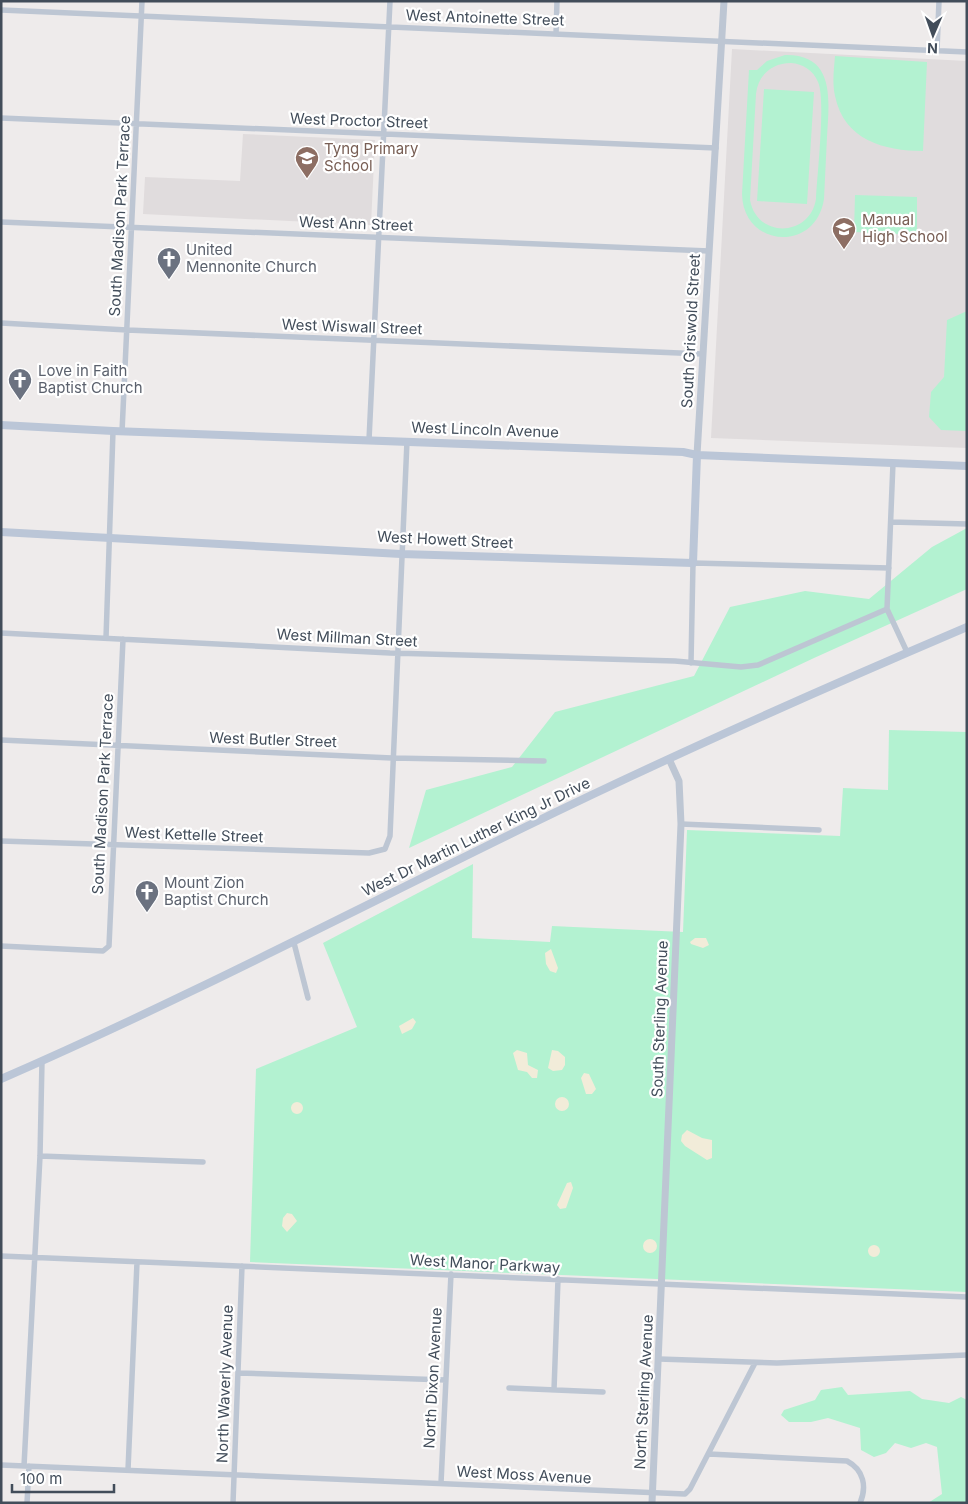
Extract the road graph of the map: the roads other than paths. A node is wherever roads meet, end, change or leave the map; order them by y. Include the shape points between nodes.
1 (142, 1) edge
2 (390, 1) edge
3 (557, 1) edge
4 (724, 1) edge
5 (939, 1) edge
6 (1, 10) edge
7 (141, 17) junction
8 (389, 27) junction
9 (556, 34) junction
10 (722, 40) junction
11 (937, 50) junction
12 (967, 52) edge
13 (1, 118) edge
14 (137, 124) junction
15 (383, 134) junction
16 (716, 148) junction
17 (1, 222) edge
18 (131, 227) junction
19 (379, 238) junction
20 (709, 250) junction
21 (1, 323) edge
22 (127, 330) junction
23 (374, 341) junction
24 (703, 354) junction
25 (1, 425) edge
26 (113, 432) junction
27 (122, 432) junction
28 (369, 440) junction
29 (407, 441) junction
30 (697, 455) junction
31 (893, 463) junction
32 (967, 466) edge
33 (891, 522) junction
34 (967, 524) edge
35 (1, 532) edge
36 (109, 538) junction
37 (401, 554) junction
38 (693, 563) junction
39 (889, 568) junction
40 (887, 609) junction
41 (967, 627) edge
42 (1, 633) edge
43 (106, 638) junction
44 (123, 639) junction
45 (907, 652) junction
46 (398, 654) junction
47 (691, 663) junction
48 (1, 740) edge
49 (119, 746) junction
50 (392, 758) junction
51 (669, 759) junction
52 (544, 761) dead end
53 (681, 824) junction
54 (819, 830) dead end
55 (1, 841) edge
56 (113, 845) junction
57 (294, 943) junction
58 (1, 946) edge
59 (308, 998) dead end
60 (42, 1062) junction
61 (1, 1079) edge
62 (40, 1156) junction
63 (203, 1162) dead end
64 (1, 1256) edge
65 (35, 1257) junction
66 (137, 1262) junction
67 (242, 1266) junction
68 (451, 1274) junction
69 (558, 1280) junction
70 (663, 1283) junction
71 (967, 1297) edge
72 (967, 1355) edge
73 (659, 1359) junction
74 (755, 1363) junction
75 (238, 1373) junction
76 (446, 1380) junction
77 (509, 1388) dead end
78 (554, 1390) junction
79 (603, 1392) dead end
80 (709, 1454) junction
81 (1, 1465) edge
82 (26, 1466) junction
83 (128, 1470) junction
84 (234, 1475) junction
85 (441, 1483) junction
86 (653, 1493) junction
87 (27, 1503) edge
88 (232, 1503) edge
89 (652, 1503) edge
90 (860, 1503) edge

1 - 7 street, South Madison Park Terrace
2 - 8 street
3 - 9 street
4 - 10 street, South Griswold Street
5 - 11 street
6 - 7 street, West Antoinette Street
7 - 8 street, West Antoinette Street
7 - 14 street, South Madison Park Terrace
8 - 9 street, West Antoinette Street
8 - 15 street
9 - 10 street, West Antoinette Street
10 - 11 street, West Antoinette Street
10 - 16 street, South Griswold Street
11 - 12 street, West Antoinette Street
13 - 14 street, West Proctor Street
14 - 15 street, West Proctor Street
14 - 18 street, South Madison Park Terrace
15 - 16 street, West Proctor Street
15 - 19 street
16 - 20 street, South Griswold Street
17 - 18 street, West Ann Street
18 - 19 street, West Ann Street
18 - 22 street, South Madison Park Terrace
19 - 20 street, West Ann Street
19 - 23 street
20 - 24 street, South Griswold Street
21 - 22 street, West Wiswall Street
22 - 23 street, West Wiswall Street
22 - 27 street, South Madison Park Terrace
23 - 24 street, West Wiswall Street
23 - 28 street
24 - 30 street, South Griswold Street
25 - 26 main road, West Lincoln Avenue
26 - 27 main road, West Lincoln Avenue
26 - 36 street
27 - 28 main road, West Lincoln Avenue
28 - 29 main road, West Lincoln Avenue
29 - 30 main road, West Lincoln Avenue
29 - 37 street
30 - 31 main road, West Lincoln Avenue
30 - 38 main road, South Griswold Street
31 - 32 main road, West Lincoln Avenue
31 - 33 street
33 - 34 street
33 - 39 street
35 - 36 main road, West Howett Street
36 - 37 main road, West Howett Street
36 - 43 street
37 - 38 main road, West Howett Street
37 - 46 street
38 - 39 street, West Howett Street
38 - 47 street, South Griswold Street
39 - 40 street
40 - 45 street
40 - 47 street, West Millman Street via 758,665 741,667
41 - 45 main road, West Dr Martin Luther King Jr Drive
42 - 43 street, West Millman Street
43 - 44 street, West Millman Street
44 - 46 street, West Millman Street
44 - 49 street, South Madison Park Terrace
45 - 51 main road, West Dr Martin Luther King Jr Drive
46 - 47 street, West Millman Street
46 - 50 street
48 - 49 street, West Butler Street
49 - 50 street, West Butler Street
49 - 56 street, South Madison Park Terrace
50 - 52 street, West Butler Street
50 - 56 street, West Kettelle Street via 390,839 385,849 370,853
51 - 53 street, South Sterling Avenue via 679,781
51 - 57 main road, West Dr Martin Luther King Jr Drive via 522,828
53 - 54 street
53 - 70 street, South Sterling Avenue
55 - 56 street, West Kettelle Street
56 - 58 street, South Madison Park Terrace via 107,950
57 - 59 street
57 - 60 main road, West Dr Martin Luther King Jr Drive
60 - 61 main road, West Dr Martin Luther King Jr Drive
60 - 62 street
62 - 63 street
62 - 65 street
64 - 65 street, West Manor Parkway
65 - 66 street, West Manor Parkway
65 - 82 street
66 - 67 street, West Manor Parkway
66 - 83 street
67 - 68 street, West Manor Parkway
67 - 75 street, North Waverly Avenue
68 - 69 street, West Manor Parkway
68 - 76 street, North Dixon Avenue
69 - 70 street, West Manor Parkway
69 - 78 street
70 - 71 street, West Manor Parkway
70 - 73 street, North Sterling Avenue
72 - 74 street
73 - 74 street
73 - 86 street, North Sterling Avenue
74 - 80 street, West Moss Avenue
75 - 76 street
75 - 84 street, North Waverly Avenue
76 - 85 street, North Dixon Avenue
77 - 78 street
78 - 79 street
80 - 86 street, West Moss Avenue via 685,1494
80 - 90 street via 847,1461 862,1476 865,1490
81 - 82 street, West Moss Avenue
82 - 83 street, West Moss Avenue
82 - 87 street
83 - 84 street, West Moss Avenue
84 - 85 street, West Moss Avenue
84 - 88 street, North Waverly Avenue
85 - 86 street, West Moss Avenue
86 - 89 street, North Sterling Avenue

